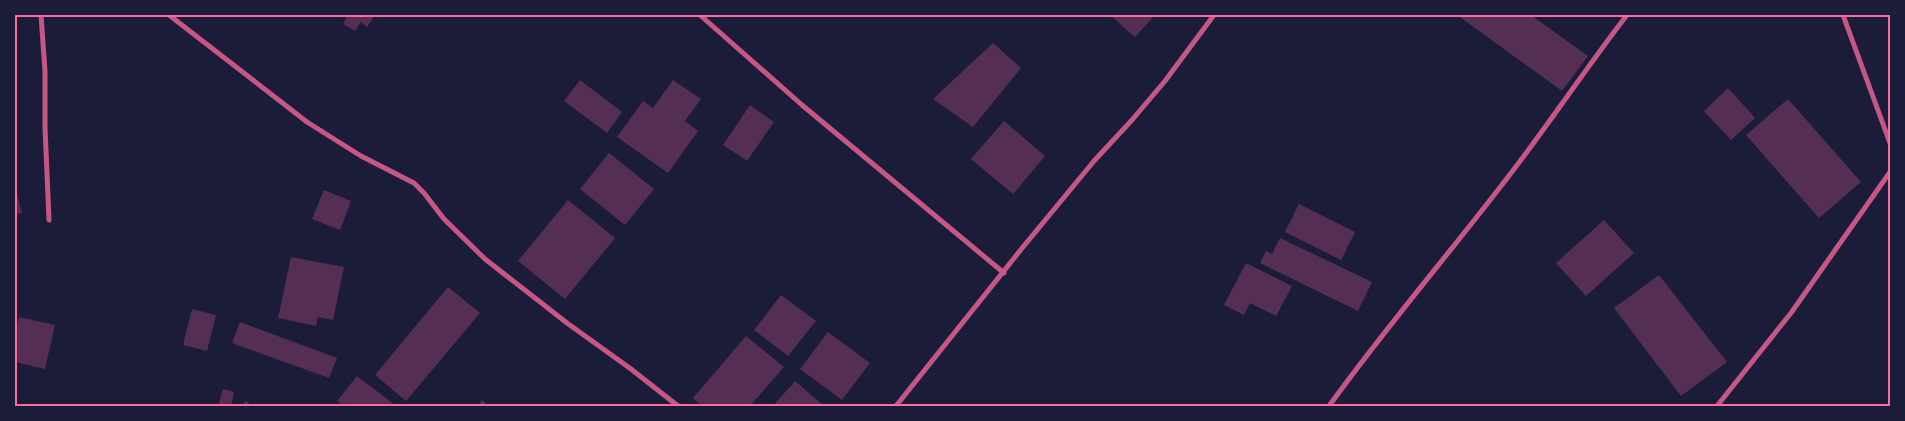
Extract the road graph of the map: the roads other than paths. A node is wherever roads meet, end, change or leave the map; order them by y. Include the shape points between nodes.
1 (41, 15) edge
2 (169, 15) edge
3 (700, 15) edge
4 (1214, 15) edge
5 (1627, 15) edge
6 (1843, 15) edge
7 (1890, 143) edge
8 (1890, 172) edge
9 (48, 220) dead end
10 (1004, 273) junction
11 (678, 406) edge
12 (896, 406) edge
13 (1329, 406) edge
14 (1717, 406) edge

1 - 9 street
2 - 11 street via 307,122 361,156 414,183 444,219 485,259
3 - 10 street
4 - 10 street via 1165,81 1094,161
5 - 13 street via 1509,176
6 - 7 street
8 - 14 street via 1791,313
10 - 12 street

